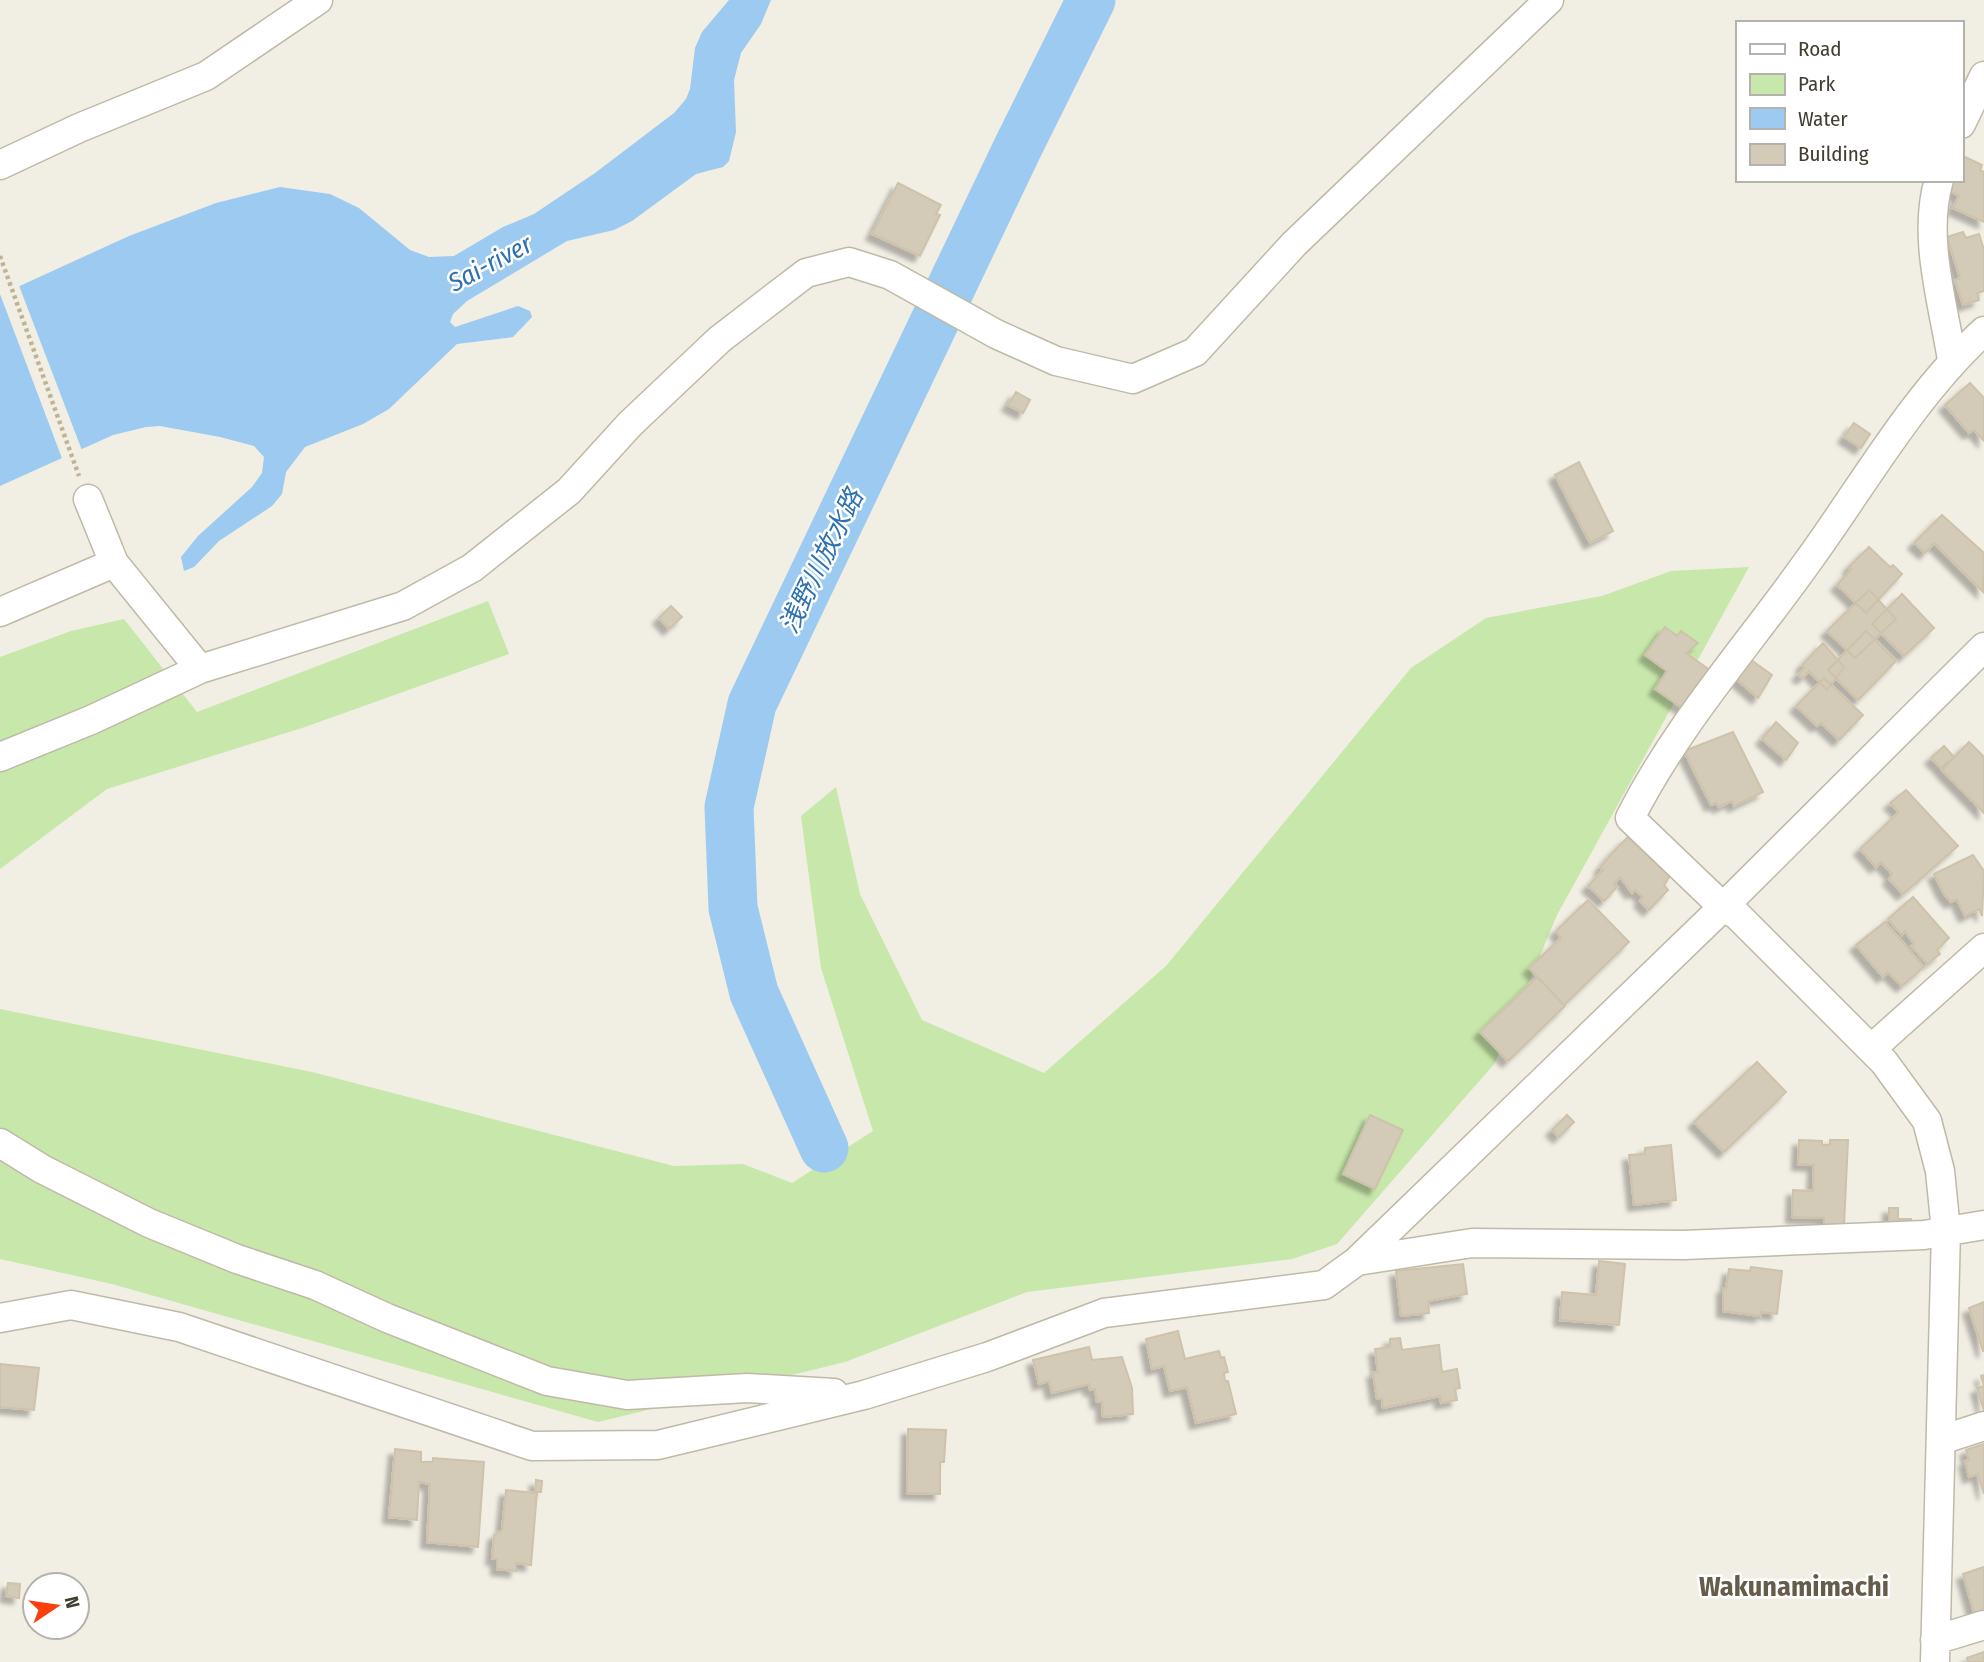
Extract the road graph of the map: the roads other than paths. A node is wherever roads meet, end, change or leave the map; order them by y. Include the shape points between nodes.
1 (318, 0) edge
2 (1549, 0) edge
3 (1984, 76) edge
4 (1963, 120) edge
5 (0, 165) edge
6 (1938, 182) edge
7 (1984, 331) edge
8 (1952, 360) junction
9 (88, 499) road end
10 (114, 563) junction
11 (0, 612) edge
12 (1984, 648) edge
13 (200, 669) junction
14 (0, 757) edge
15 (1723, 907) junction
16 (1984, 948) edge
17 (1871, 1049) junction
18 (0, 1143) edge
19 (1984, 1225) edge
20 (1946, 1231) junction
21 (1357, 1261) junction
22 (0, 1318) edge
23 (864, 1395) junction
24 (1984, 1426) edge
25 (1941, 1440) junction
26 (1984, 1625) edge
27 (1935, 1651) edge

1 - 5 street via 206,76
2 - 13 street via 1294,244 1195,352 1133,379 1056,362 890,275 849,262 806,273 720,339 630,424 569,491 472,568 403,606
3 - 4 street
6 - 8 street via 1933,240
7 - 8 street
8 - 15 street via 1701,703 1654,771 1630,818
9 - 10 street
10 - 11 street
10 - 13 street
12 - 15 street
13 - 14 street
15 - 17 street via 1737,915
15 - 21 street
16 - 17 street
17 - 20 street via 1927,1121 1940,1171
18 - 23 street via 41,1169 149,1223 316,1285 547,1381 627,1395 747,1388
19 - 20 street
20 - 21 street via 1684,1245 1472,1243
20 - 25 street
21 - 23 street via 1324,1285 1104,1313 988,1357
22 - 23 street via 71,1305 179,1327 532,1446 657,1445
24 - 25 street
25 - 27 street
26 - 27 street

